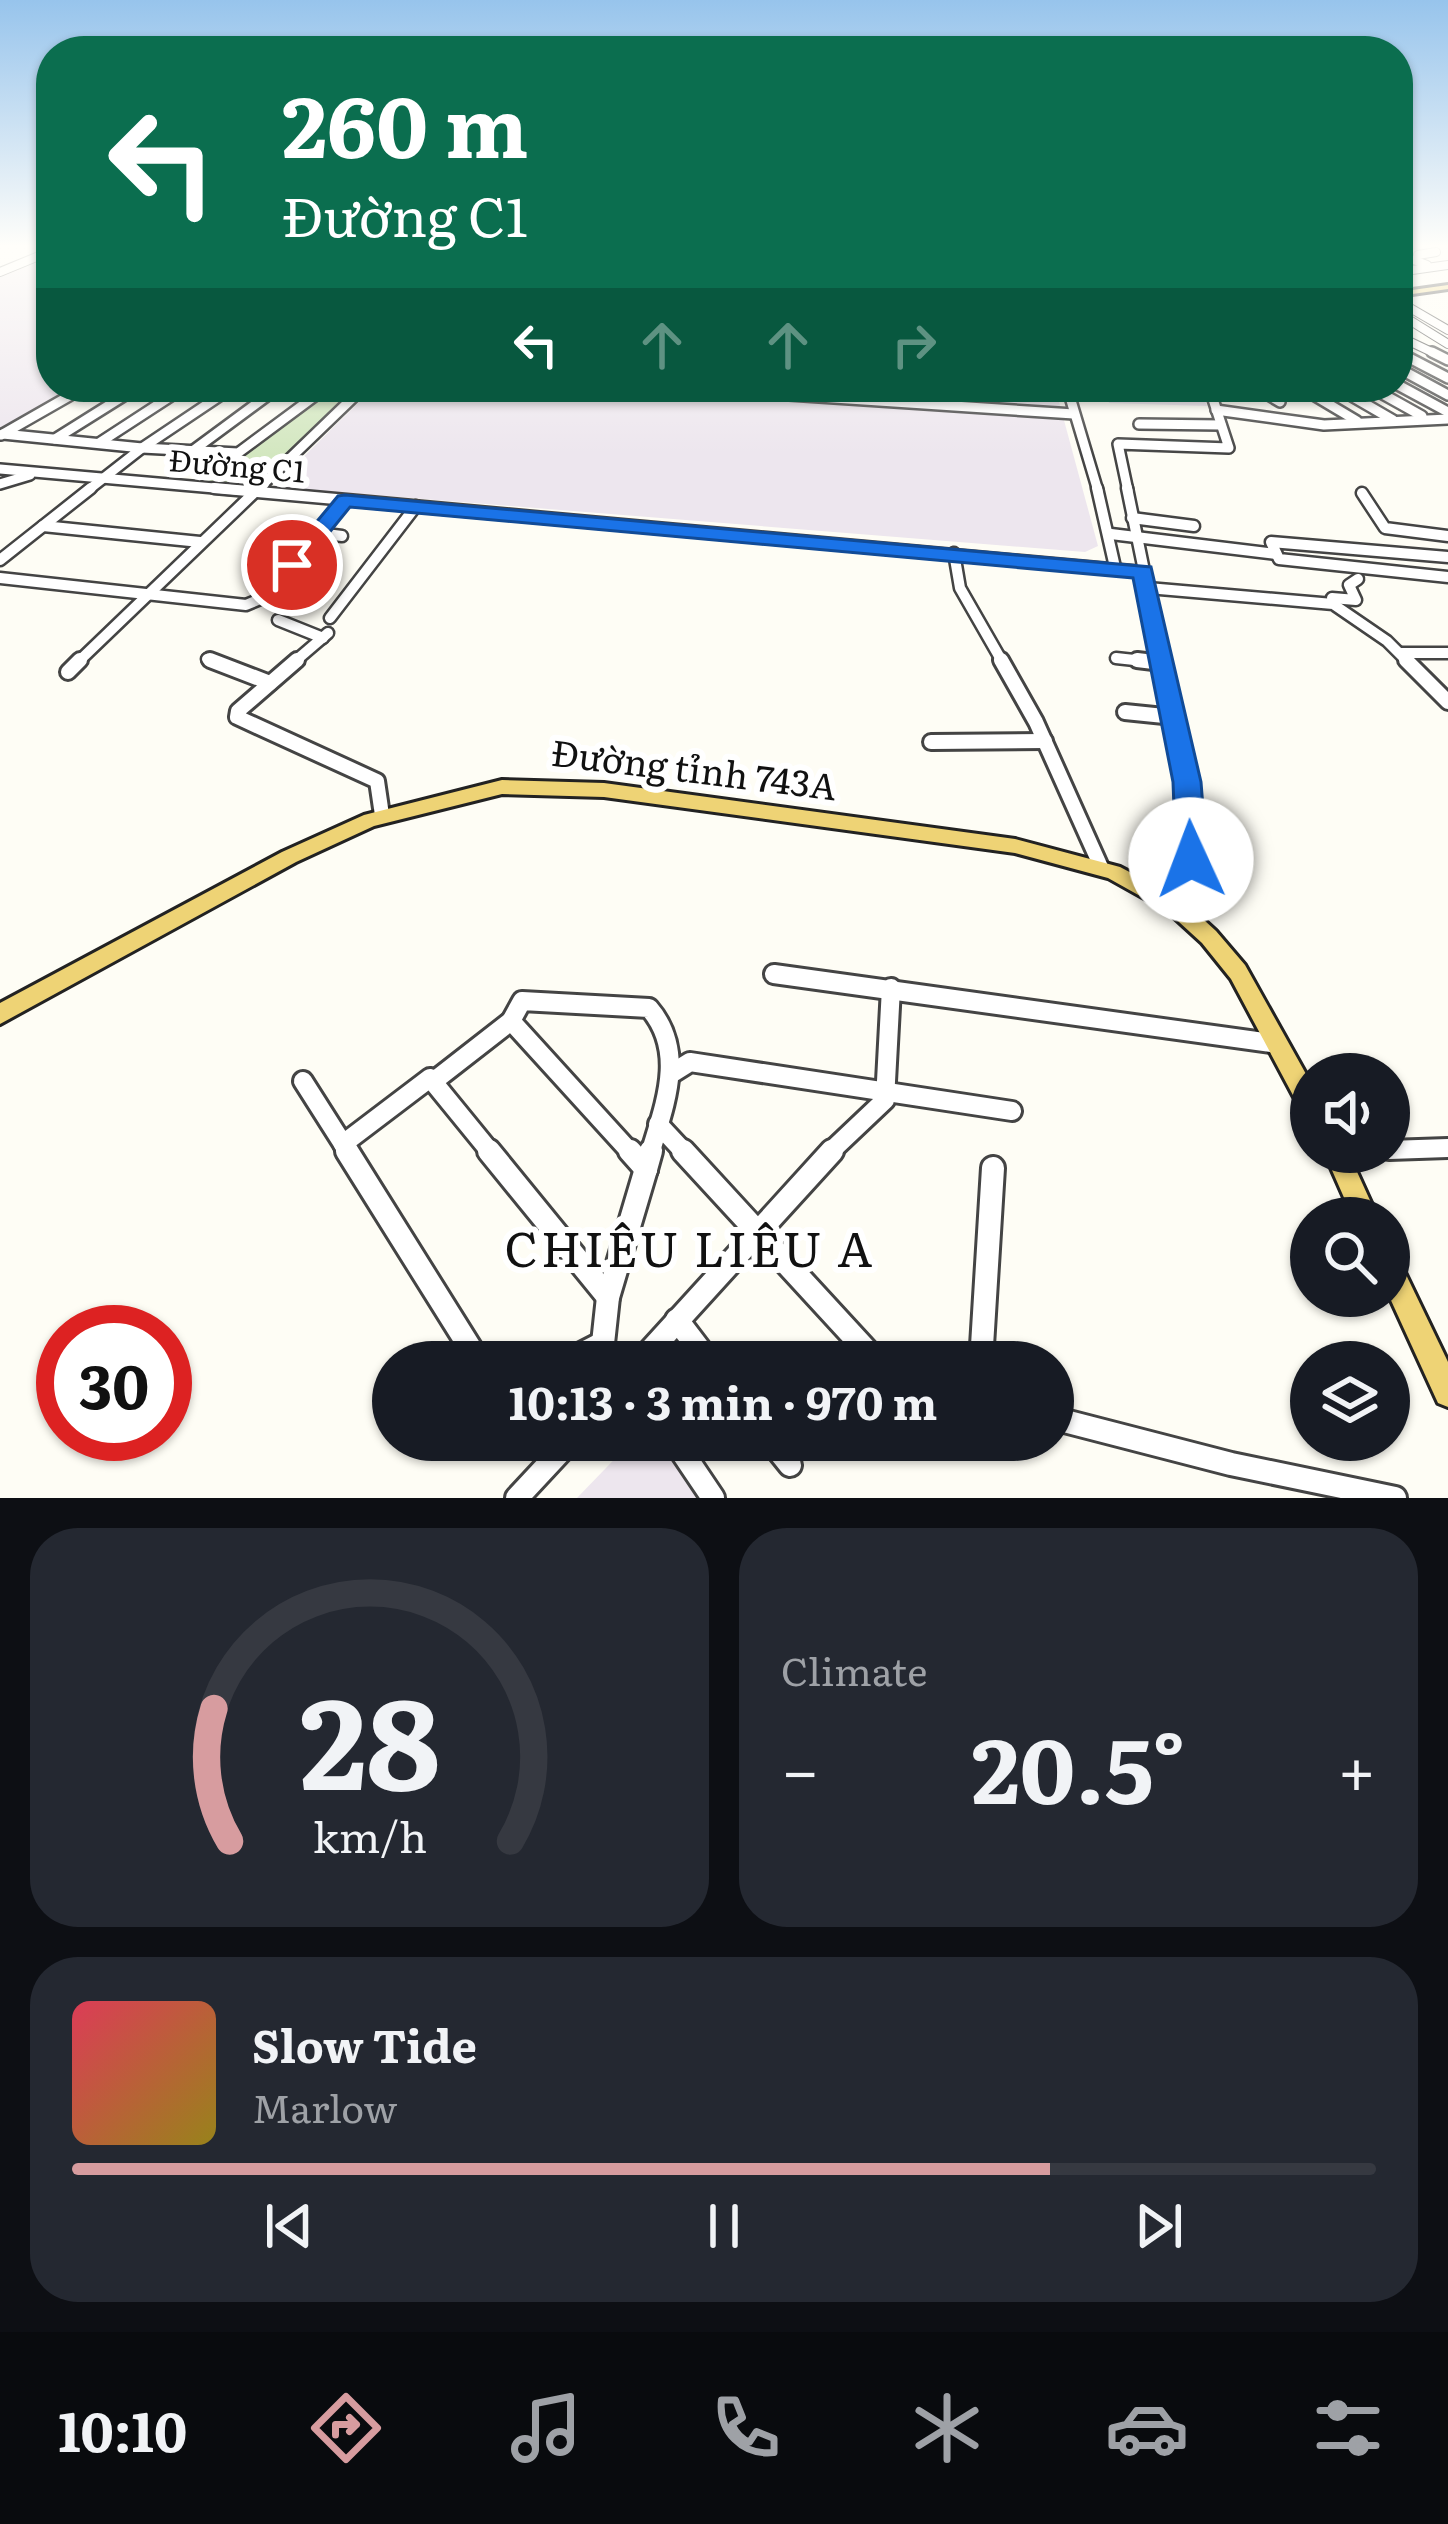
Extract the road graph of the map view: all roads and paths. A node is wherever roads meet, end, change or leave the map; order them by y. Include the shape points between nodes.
1 (1413, 323) edge
2 (1413, 343) edge
3 (1448, 344) edge
4 (1413, 360) edge
5 (1448, 360) edge
6 (1413, 376) edge
7 (1448, 378) edge
8 (1413, 394) edge
9 (1448, 394) edge
10 (59, 402) edge
11 (114, 402) edge
12 (162, 402) edge
13 (211, 402) edge
14 (259, 402) edge
15 (307, 402) edge
16 (348, 402) edge
17 (893, 402) edge
18 (1071, 402) edge
19 (1214, 402) edge
20 (1325, 402) edge
21 (1362, 402) edge
22 (1398, 402) edge
23 (1216, 410) junction
24 (1074, 414) junction
25 (1448, 415) edge
26 (1430, 419) junction
27 (1393, 420) junction
28 (1359, 422) junction
29 (1139, 424) dead end
30 (1221, 425) junction
31 (2, 435) edge
32 (1448, 435) edge
33 (55, 439) junction
34 (99, 443) junction
35 (142, 448) junction
36 (191, 452) junction
37 (0, 469) edge
38 (36, 473) junction
39 (103, 480) junction
40 (0, 484) edge
41 (256, 491) junction
42 (1362, 493) dead end
43 (345, 501) junction
44 (416, 506) junction
45 (1132, 518) junction
46 (43, 526) junction
47 (1194, 526) dead end
48 (318, 533) junction
49 (1111, 534) junction
50 (342, 536) dead end
51 (1448, 536) edge
52 (1133, 537) junction
53 (200, 542) junction
54 (954, 553) junction
55 (1276, 554) junction
56 (1448, 557) edge
57 (0, 560) edge
58 (1115, 567) junction
59 (1143, 572) junction
60 (1448, 577) edge
61 (0, 578) edge
62 (1358, 579) dead end
63 (1148, 588) junction
64 (147, 595) junction
65 (1323, 602) junction
66 (278, 620) dead end
67 (327, 630) junction
68 (1401, 653) junction
69 (1448, 653) edge
70 (1116, 658) dead end
71 (207, 659) dead end
72 (1162, 663) junction
73 (68, 671) dead end
74 (270, 683) junction
75 (233, 694) dead end
76 (248, 702) junction
77 (1448, 702) edge
78 (1125, 712) dead end
79 (1174, 717) junction
80 (1045, 741) junction
81 (931, 742) dead end
82 (382, 815) junction
83 (1101, 867) junction
84 (1191, 920) junction
85 (774, 974) dead end
86 (891, 988) junction
87 (0, 1015) edge
88 (511, 1021) junction
89 (1278, 1044) junction
90 (1290, 1067) edge
91 (674, 1072) junction
92 (303, 1081) dead end
93 (434, 1081) junction
94 (886, 1090) junction
95 (1012, 1111) dead end
96 (658, 1124) junction
97 (343, 1144) junction
98 (1448, 1148) edge
99 (1410, 1149) edge
100 (993, 1168) dead end
101 (646, 1169) junction
102 (756, 1230) junction
103 (608, 1297) junction
104 (1410, 1312) edge
105 (677, 1320) junction
106 (465, 1341) edge
107 (602, 1341) edge
108 (658, 1341) edge
109 (693, 1341) edge
110 (858, 1341) edge
111 (982, 1341) edge
112 (1448, 1394) edge
113 (1074, 1423) edge
114 (552, 1461) edge
115 (688, 1461) edge
116 (787, 1461) edge
117 (790, 1465) dead end
118 (517, 1498) edge
119 (713, 1498) edge
120 (1395, 1498) edge

1 - 3 street
2 - 5 street
4 - 7 street
6 - 9 street
8 - 25 street
10 - 31 street
11 - 33 street
12 - 34 street
13 - 35 street
14 - 36 street
15 - 36 street via 248,449
16 - 41 street
17 - 24 street
18 - 24 street
19 - 23 street
20 - 28 street
21 - 27 street
22 - 26 street
23 - 28 street
23 - 30 street
24 - 49 street
25 - 26 street
26 - 27 street
26 - 32 street
27 - 28 street
29 - 30 street
30 - 45 street via 1228,448 1118,444
31 - 33 street
33 - 34 street
34 - 35 street
35 - 36 street
35 - 39 street
37 - 38 street, Đường C1
38 - 39 street, Đường C1
38 - 40 street
39 - 41 street, Đường C1
39 - 46 street
41 - 43 street, Đường C1
41 - 53 street
42 - 51 street via 1385,528
43 - 44 street, Đường C1
43 - 48 street
44 - 54 street, Đường C1
44 - 67 street
45 - 47 street
45 - 52 street
46 - 53 street
46 - 57 street
48 - 50 street
48 - 64 street via 255,602
49 - 52 street
49 - 58 street
52 - 55 street
52 - 59 street
53 - 64 street
54 - 58 street, Đường C1
54 - 80 street via 960,588
55 - 56 street via 1273,540
55 - 60 street
58 - 59 street, Đường C1
59 - 63 street
61 - 64 street
62 - 65 street via 1349,585 1356,600
63 - 65 street
63 - 72 street
64 - 73 street
65 - 68 street via 1358,617
66 - 67 street
67 - 74 street
68 - 69 street
68 - 77 street
70 - 72 street
71 - 74 street
72 - 79 street
74 - 76 street
75 - 76 street
76 - 82 street via 236,717 377,781
78 - 79 street
79 - 84 street via 1190,805
80 - 81 street
80 - 83 street
82 - 83 main road, Đường tỉnh 743A via 502,787 596,789 1015,846
82 - 87 main road, Đường tỉnh 743A
83 - 84 main road, Đường tỉnh 743A
84 - 89 main road, Đường tỉnh 743A via 1238,972
85 - 86 street
86 - 89 street
86 - 94 street
88 - 91 street via 532,998 641,1005 656,1016
88 - 93 street
88 - 101 street
89 - 90 main road, Đường tỉnh 743A
91 - 94 street via 690,1062
91 - 96 street
92 - 97 street
93 - 97 street
93 - 103 street
94 - 95 street
94 - 102 street via 882,1106
96 - 101 street
96 - 102 street
97 - 106 street
98 - 99 street
100 - 111 street
101 - 103 street
102 - 105 street
102 - 110 street
103 - 107 street
104 - 112 main road
105 - 108 street
105 - 109 street
113 - 120 street
114 - 118 street
115 - 119 street
116 - 117 street

